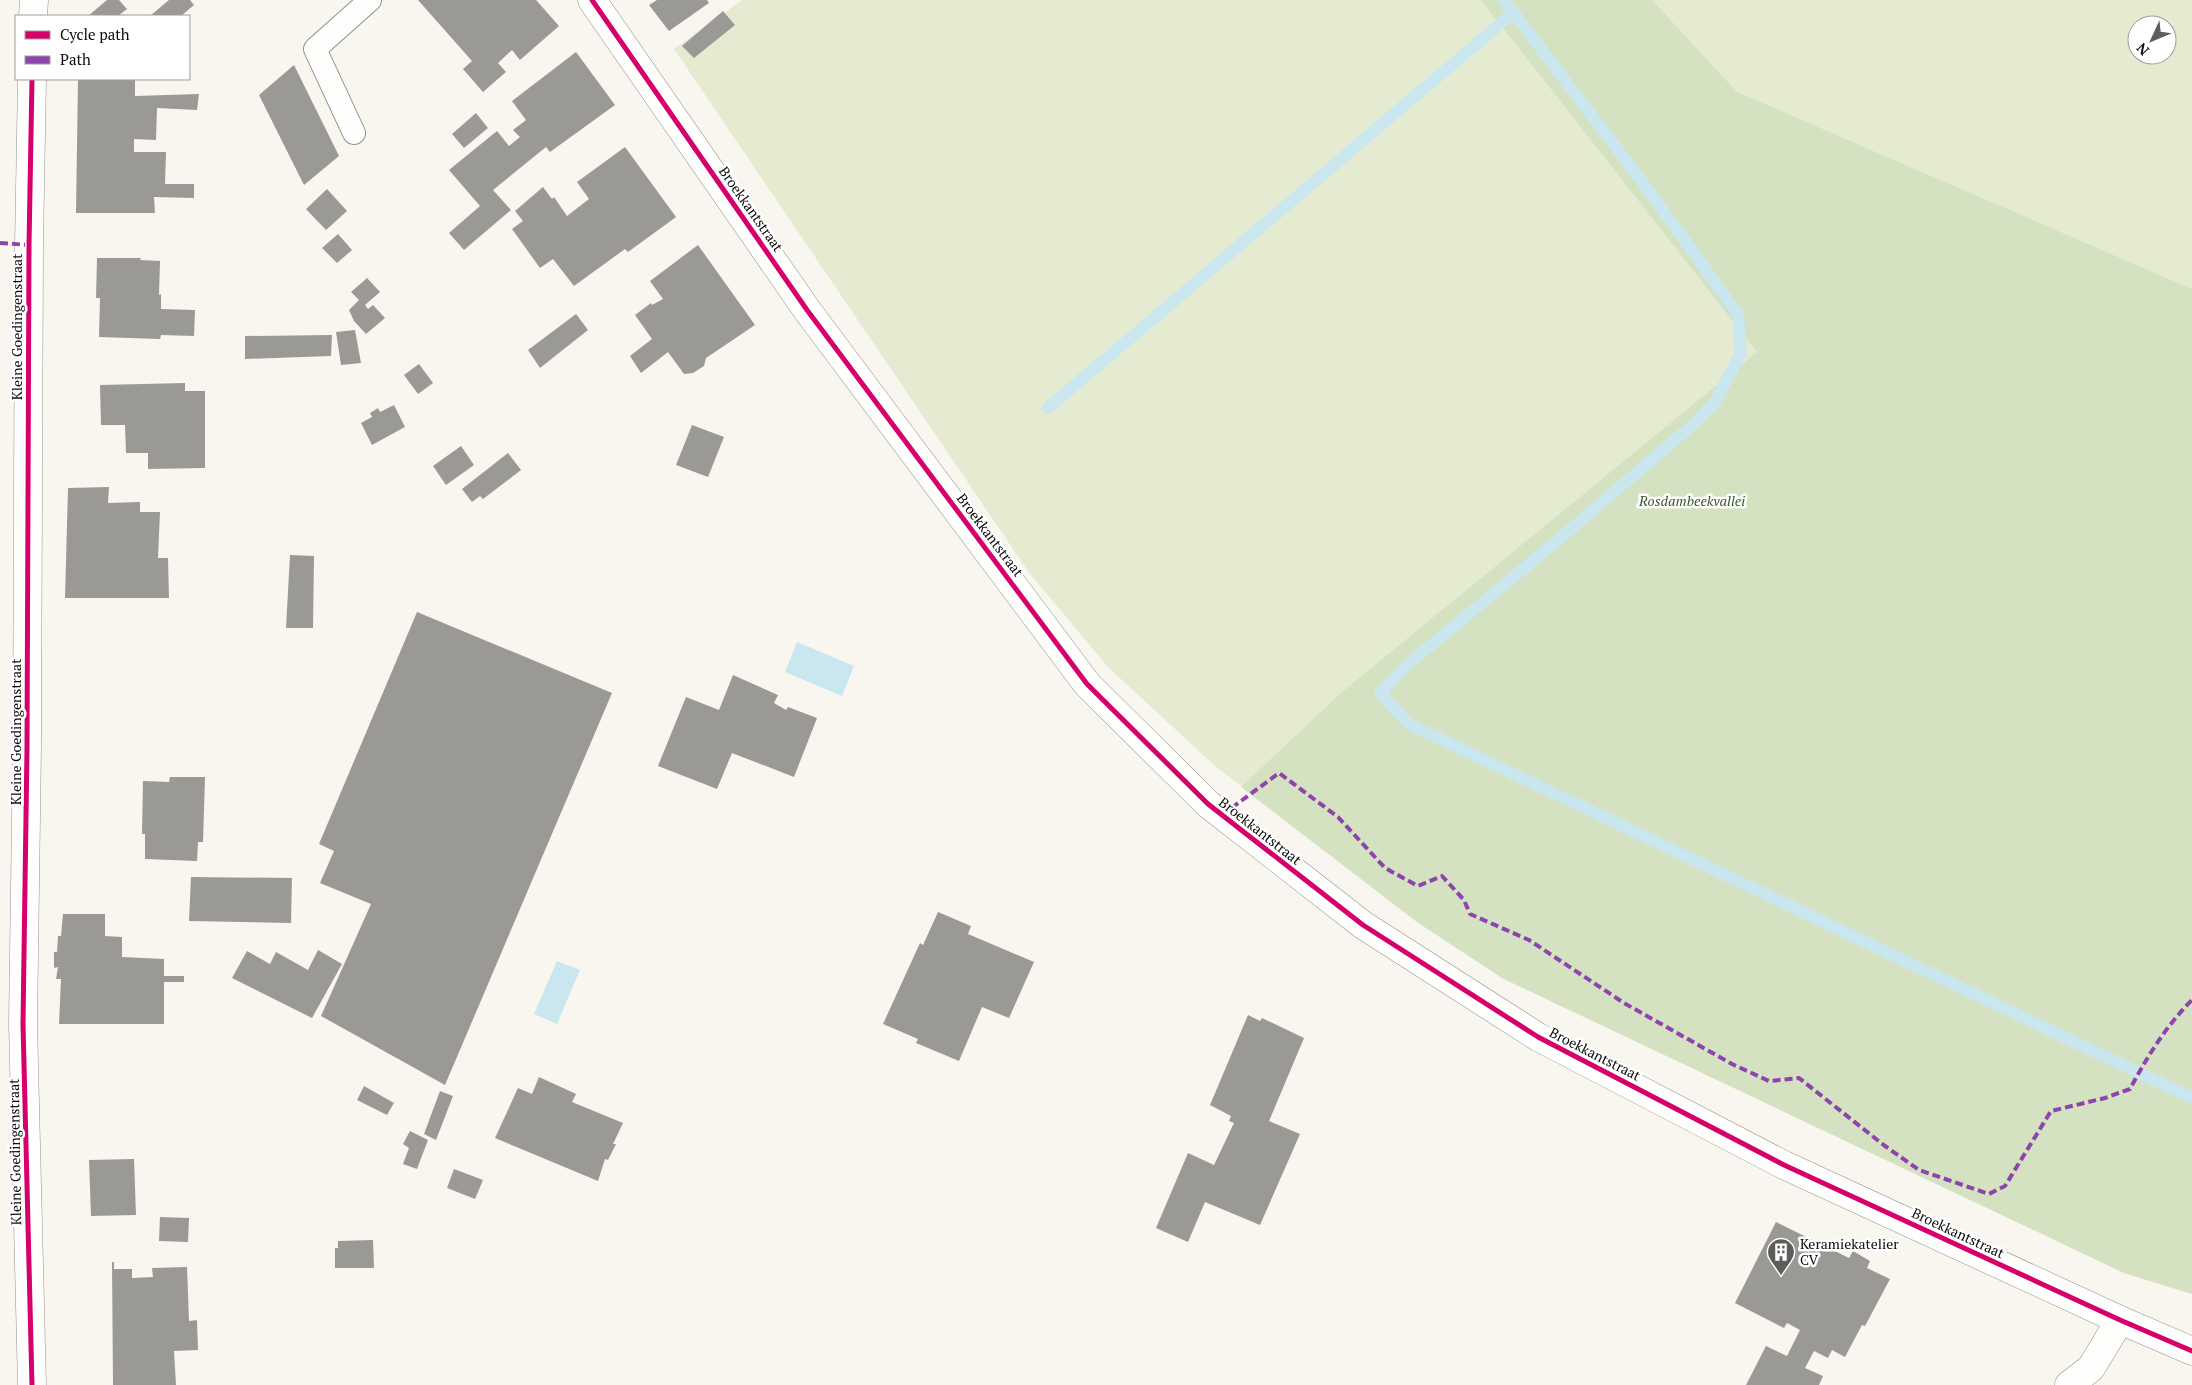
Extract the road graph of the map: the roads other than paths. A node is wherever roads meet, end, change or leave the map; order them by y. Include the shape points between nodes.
1 (34, 0) edge
2 (370, 0) edge
3 (592, 0) edge
4 (33, 15) edge
5 (32, 80) edge
6 (354, 133) dead end
7 (2120, 1320) junction
8 (2192, 1351) edge
9 (32, 1385) edge
10 (2069, 1385) edge

1 - 4 street
2 - 6 lane via 315,49
3 - 7 street, Broekkantstraat via 807,310 1087,684 1208,804 1363,925 1538,1037 1784,1164
5 - 9 street, Kleine Goedingenstraat via 22,1024
7 - 8 street, Broekkantstraat
7 - 10 street via 2090,1368

